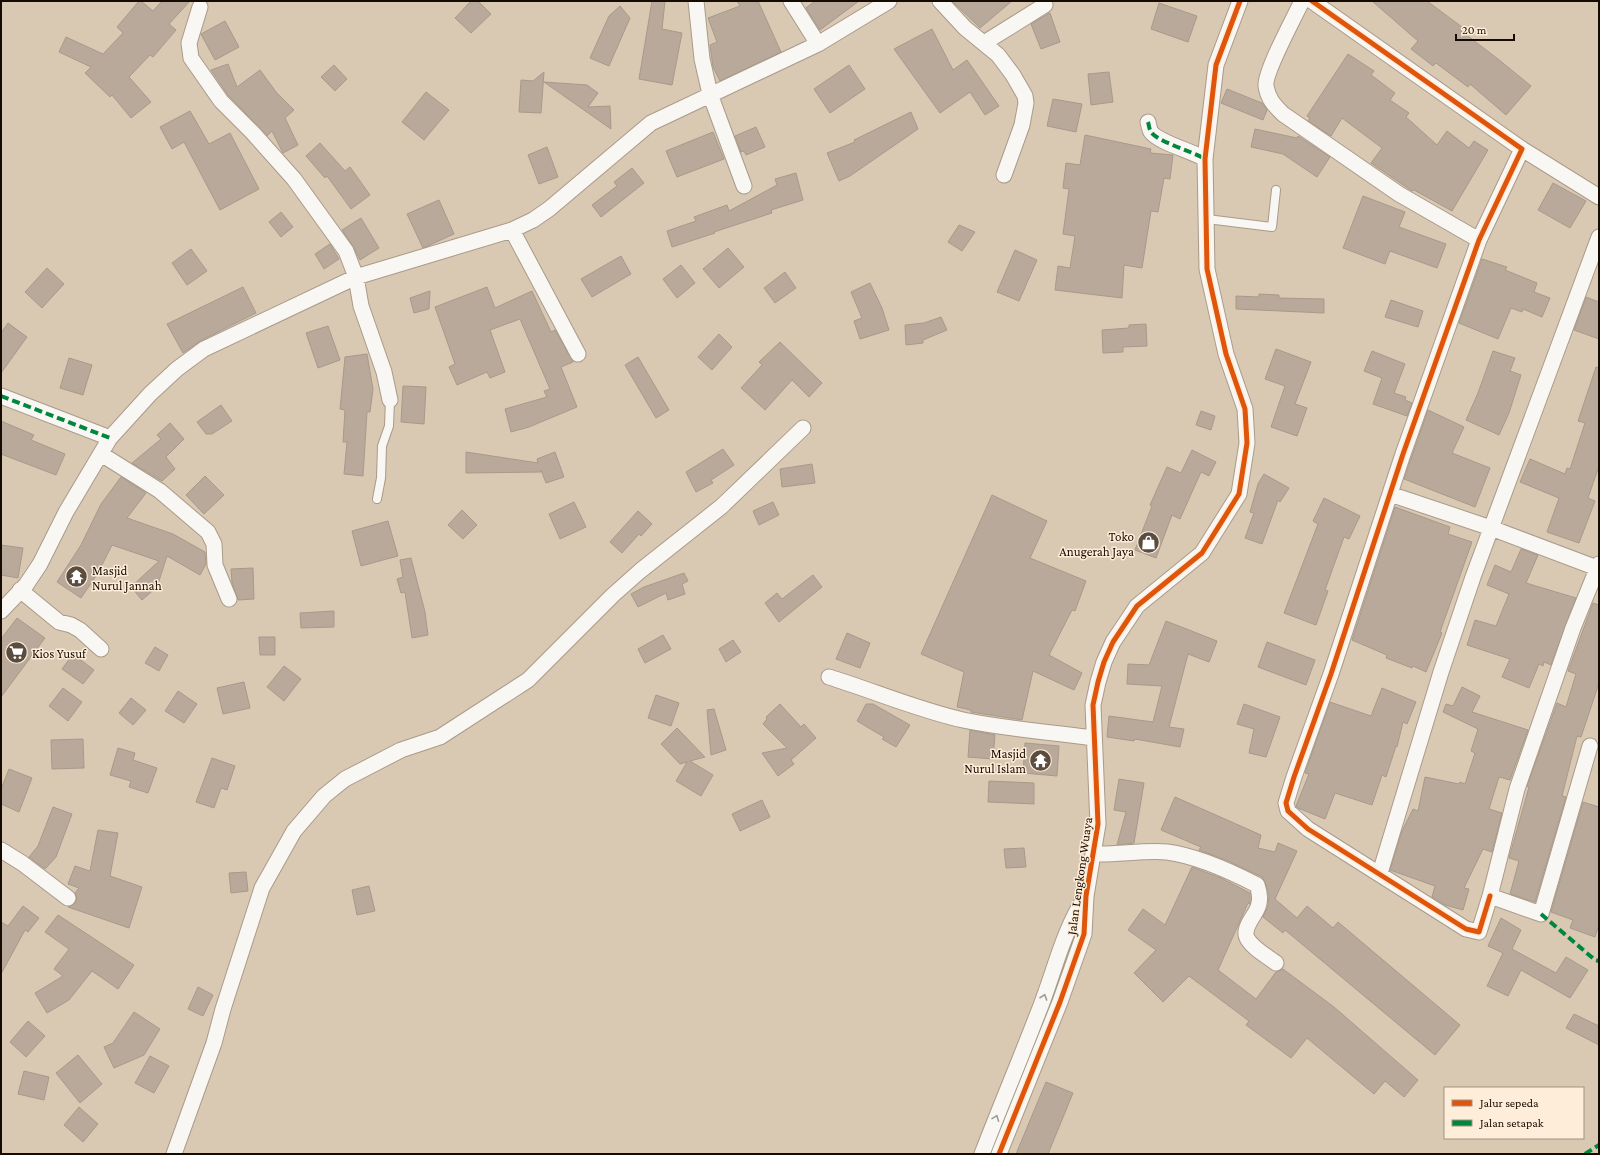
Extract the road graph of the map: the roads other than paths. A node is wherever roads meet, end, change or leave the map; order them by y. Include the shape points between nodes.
1 (696, 1) edge
2 (791, 1) edge
3 (889, 1) edge
4 (940, 1) edge
5 (1240, 1) edge
6 (1302, 1) edge
7 (1312, 1) edge
8 (1045, 5) dead end
9 (200, 8) dead end
10 (984, 43) junction
11 (818, 44) junction
12 (710, 94) junction
13 (1148, 122) dead end
14 (1522, 148) junction
15 (1205, 159) junction
16 (1004, 175) dead end
17 (744, 186) dead end
18 (1276, 190) dead end
19 (1599, 197) edge
20 (1206, 219) junction
21 (512, 230) junction
22 (1599, 238) edge
23 (1479, 240) junction
24 (356, 277) junction
25 (578, 354) dead end
26 (1, 396) edge
27 (390, 400) joint
28 (803, 428) dead end
29 (110, 438) junction
30 (101, 454) junction
31 (1390, 494) junction
32 (377, 499) dead end
33 (1491, 528) junction
34 (1598, 566) edge
35 (20, 590) junction
36 (229, 599) dead end
37 (1, 611) edge
38 (100, 649) dead end
39 (829, 677) dead end
40 (1093, 738) junction
41 (1590, 746) dead end
42 (1, 850) edge
43 (1093, 854) junction
44 (1380, 874) junction
45 (1086, 896) junction
46 (1490, 896) junction
47 (68, 898) dead end
48 (1276, 963) dead end
49 (174, 1154) edge
50 (982, 1154) edge
51 (999, 1154) edge

1 - 12 street via 702,59
2 - 11 street
3 - 11 street
4 - 10 street via 965,28
5 - 15 street, Jalan Lengkong Wuaya via 1216,65
6 - 23 street via 1274,60 1266,84 1270,100 1283,114 1399,194
7 - 14 street
8 - 10 street
9 - 24 street via 188,43 191,58 221,102 294,179 346,251
10 - 16 street via 998,55 1013,75 1026,103 1022,125
11 - 12 street
12 - 17 street
12 - 21 street via 651,123 549,209
13 - 15 street via 1151,132 1162,141 1193,151
14 - 19 street
14 - 23 street
15 - 20 street, Jalan Lengkong Wuaya
18 - 20 lane via 1272,227
20 - 40 street, Jalan Lengkong Wuaya via 1207,269 1226,354 1245,409 1247,443 1238,494 1202,553 1137,606 1113,642 1095,693
21 - 24 street
21 - 25 street
22 - 33 street
23 - 31 street
24 - 27 street via 361,306 384,372
24 - 29 street via 204,349 150,394
26 - 29 street
27 - 32 lane via 389,426 382,446 381,478
28 - 49 street via 722,506 613,595 528,680 440,736 401,750 344,779 324,796 294,831 262,888 214,1043
29 - 30 street
30 - 35 street via 66,512 40,564
30 - 36 street via 160,492 208,532 214,544 215,565
31 - 33 street
31 - 44 street via 1286,803 1288,811 1308,829
33 - 34 street
33 - 44 street via 1441,672
34 - 46 street via 1573,628 1517,789
35 - 37 street
35 - 38 street via 59,622 80,630
39 - 40 street via 962,720
40 - 43 street, Jalan Lengkong Wuaya via 1099,805
41 - 46 street via 1541,914
42 - 47 street
43 - 45 street, Jalan Lengkong Wuaya
43 - 48 street via 1168,852 1196,859 1257,885 1260,895 1258,908 1246,930 1246,937
44 - 46 street via 1449,920 1466,929 1479,932
50 -> 45 street, Jalan Lengkong Wuaya via 1039,1013 1067,930
45 - 51 street, Jalan Lengkong Wuaya via 1084,934 1060,1002

